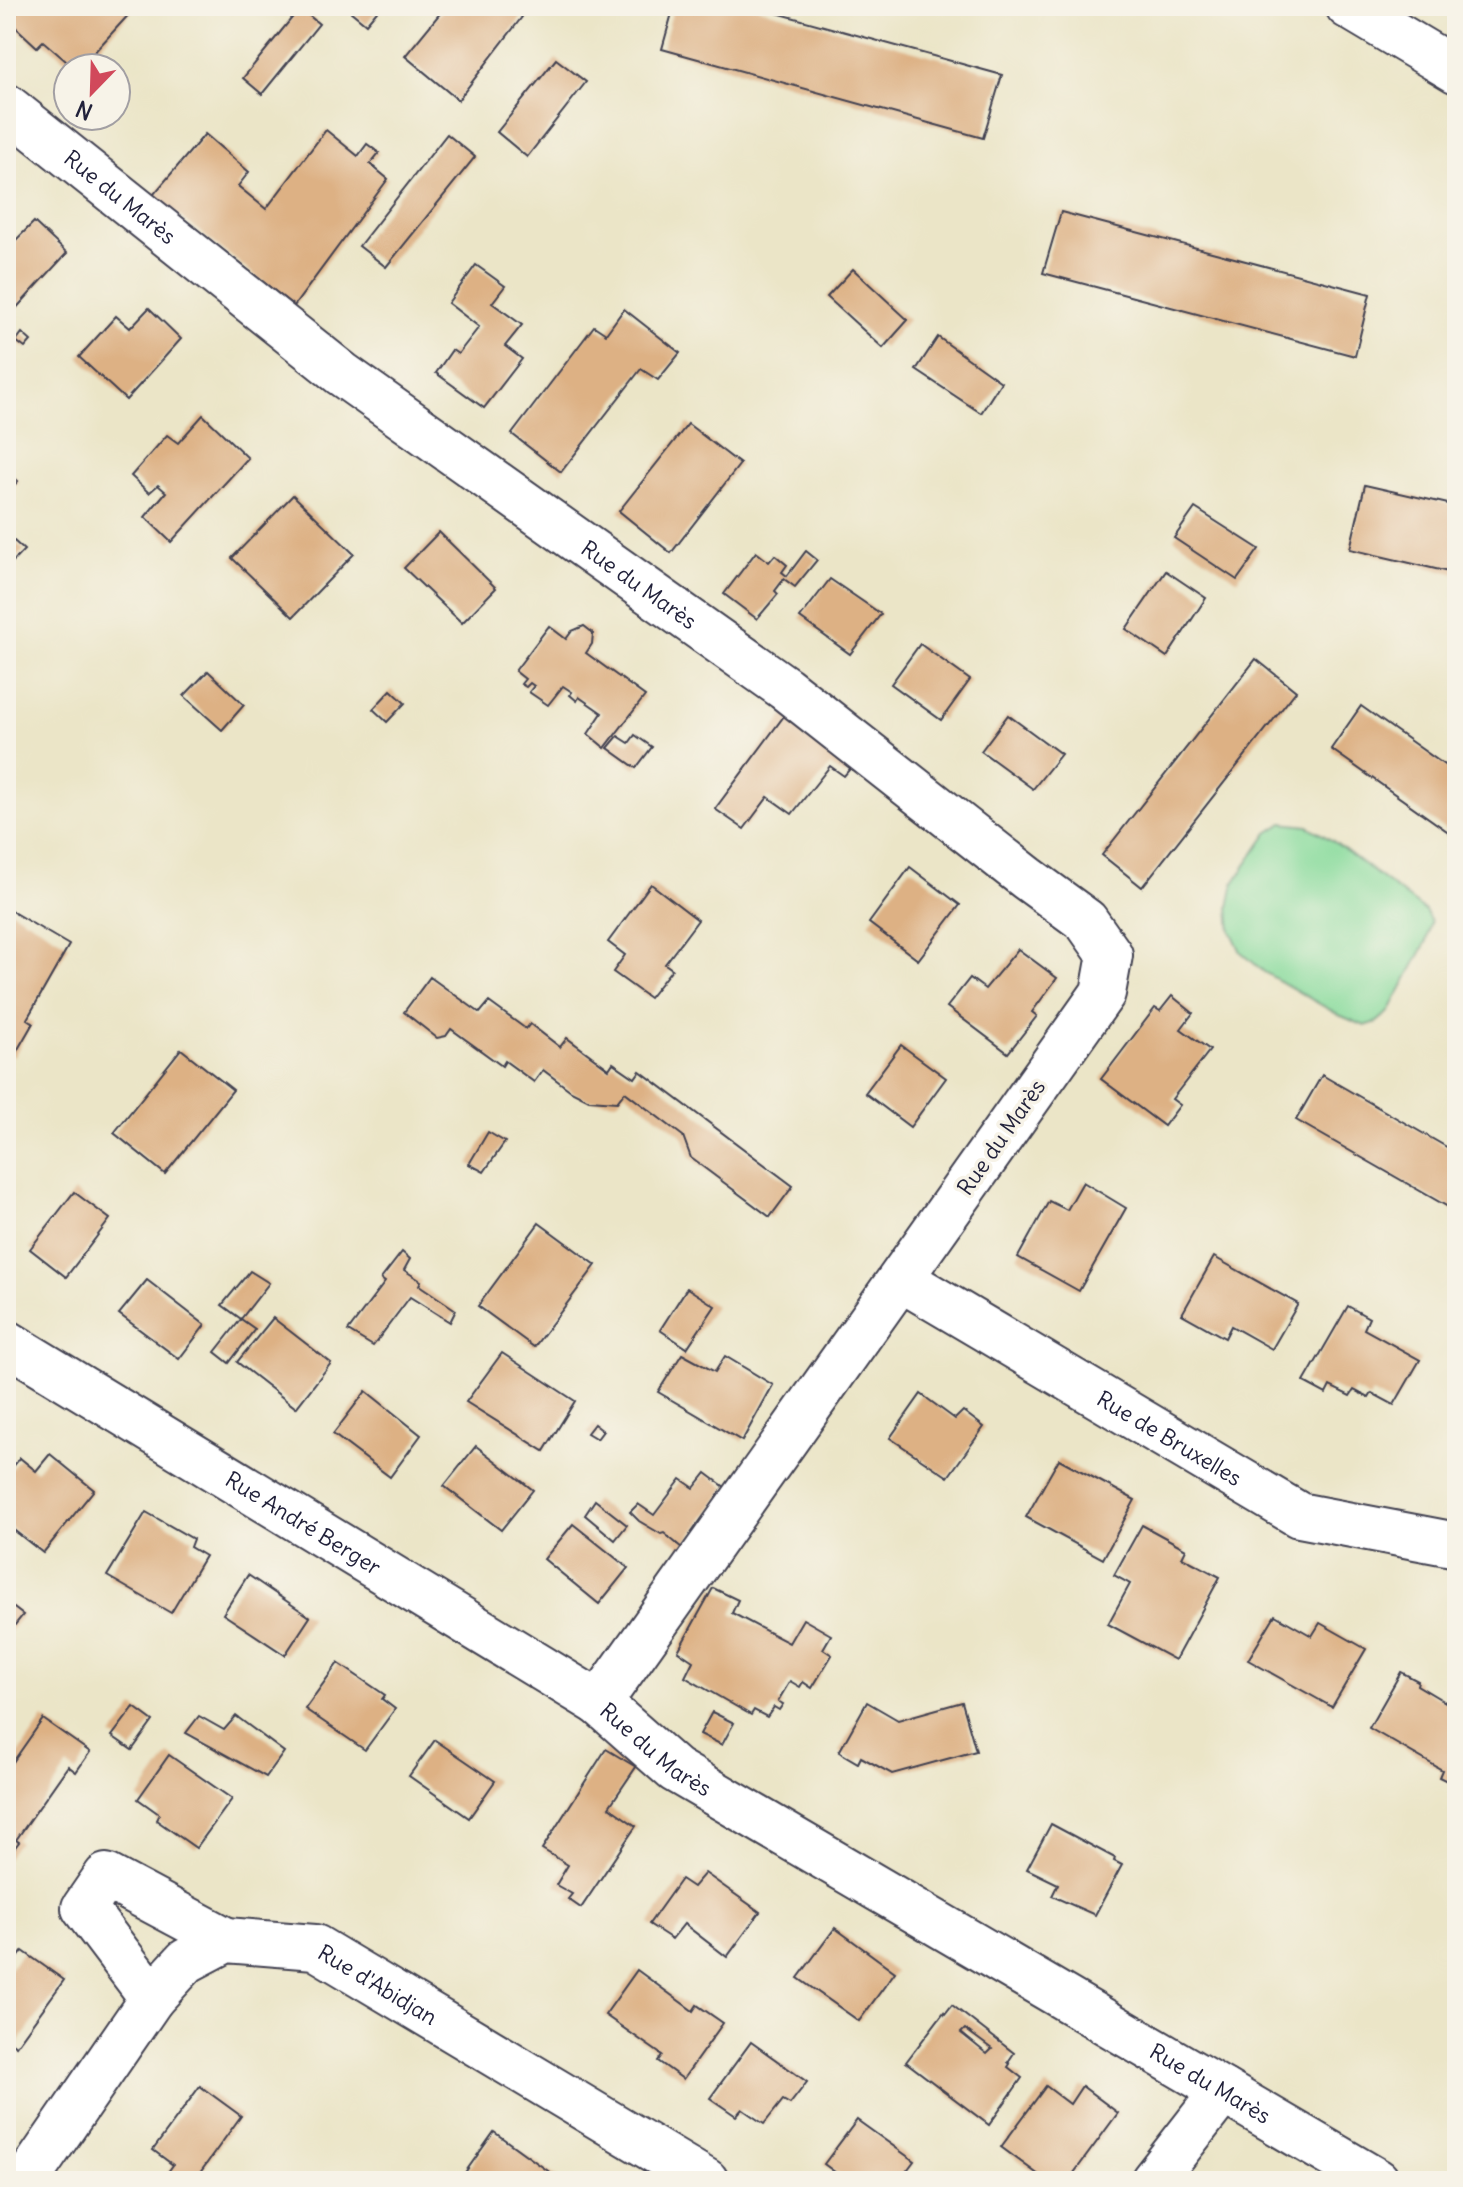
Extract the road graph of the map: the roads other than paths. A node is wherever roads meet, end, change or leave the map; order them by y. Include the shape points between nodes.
1 (1348, 6) edge
2 (1457, 71) edge
3 (6, 106) edge
4 (901, 1279) junction
5 (6, 1342) edge
6 (1457, 1545) edge
7 (599, 1703) junction
8 (226, 1940) junction
9 (152, 1998) junction
10 (1223, 2091) junction
11 (26, 2181) edge
12 (706, 2181) edge
13 (1153, 2181) edge
14 (1377, 2181) edge

1 - 2 street
3 - 4 street, Rue du Marès via 342,374 785,688 1086,921 1110,955 1103,993
4 - 6 street, Rue de Bruxelles via 1299,1515
4 - 7 street, Rue du Marès
5 - 7 street, Rue André Berger
7 - 10 street, Rue du Marès via 675,1770
8 - 9 street via 186,1961
8 - 9 street via 106,1876 84,1908
8 - 12 street, Rue d'Abidjan via 315,1947
9 - 11 street
10 - 13 street
10 - 14 street, Rue du Marès

